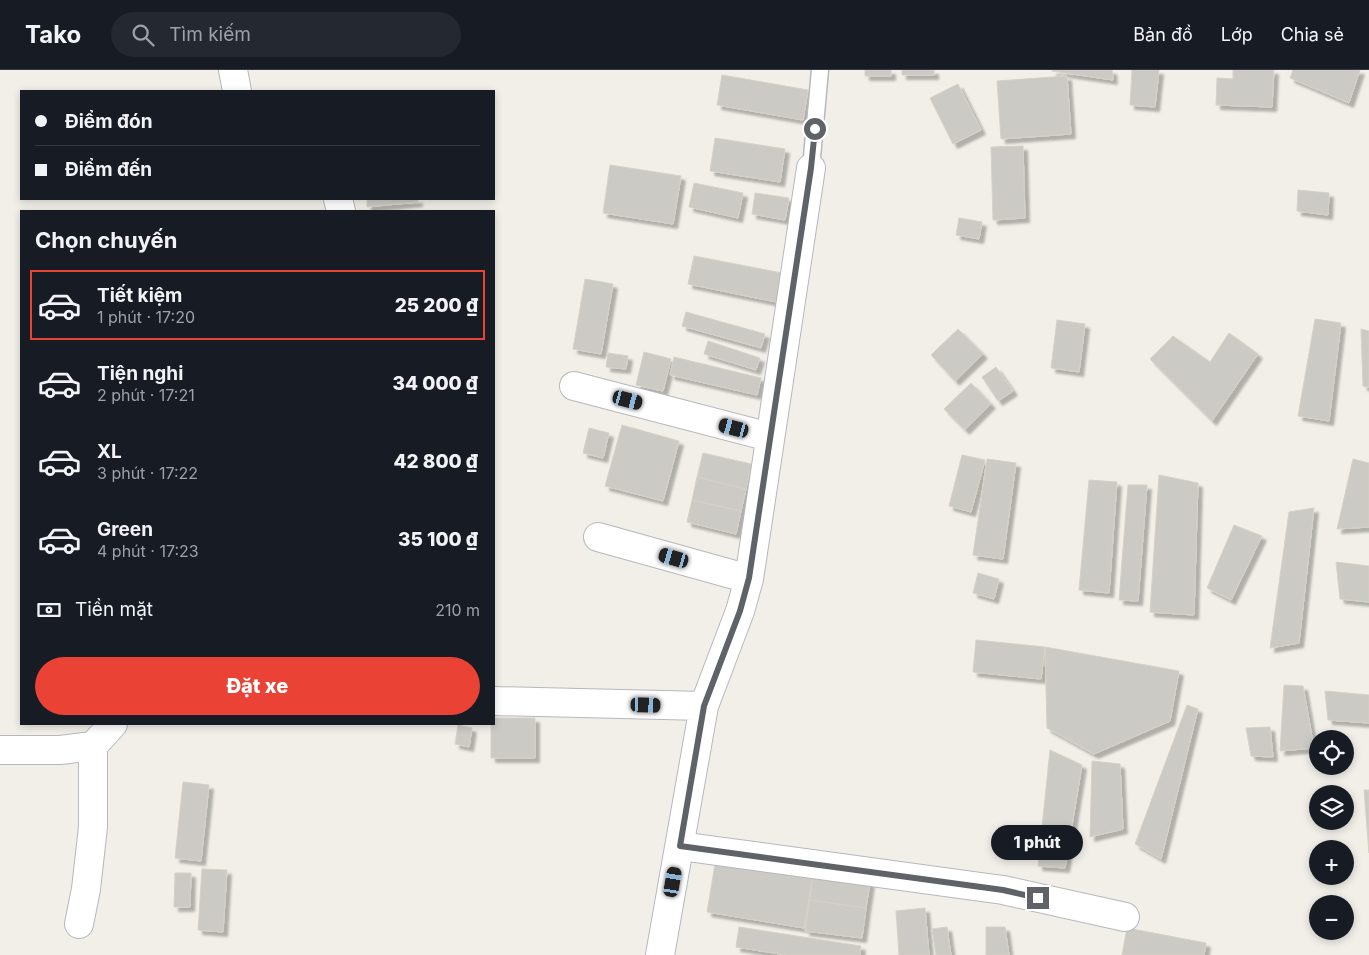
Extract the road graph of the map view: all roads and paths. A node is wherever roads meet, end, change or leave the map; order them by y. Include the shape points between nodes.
1 (233, 70) edge
2 (820, 70) edge
3 (236, 90) edge
4 (811, 168) joint
5 (574, 386) dead end
6 (770, 437) junction
7 (598, 537) dead end
8 (749, 578) junction
9 (495, 700) edge
10 (704, 706) junction
11 (112, 725) edge
12 (93, 746) junction
13 (0, 750) edge
14 (680, 846) junction
15 (1125, 917) dead end
16 (79, 924) dead end
17 (660, 955) edge

1 - 3 street
2 - 4 lane
4 - 6 street
5 - 6 street
6 - 8 street
7 - 8 street
8 - 10 street
9 - 10 street
10 - 14 street
11 - 12 street
12 - 13 street via 60,750
12 - 16 street via 93,827
14 - 15 street via 1003,890
14 - 17 street

